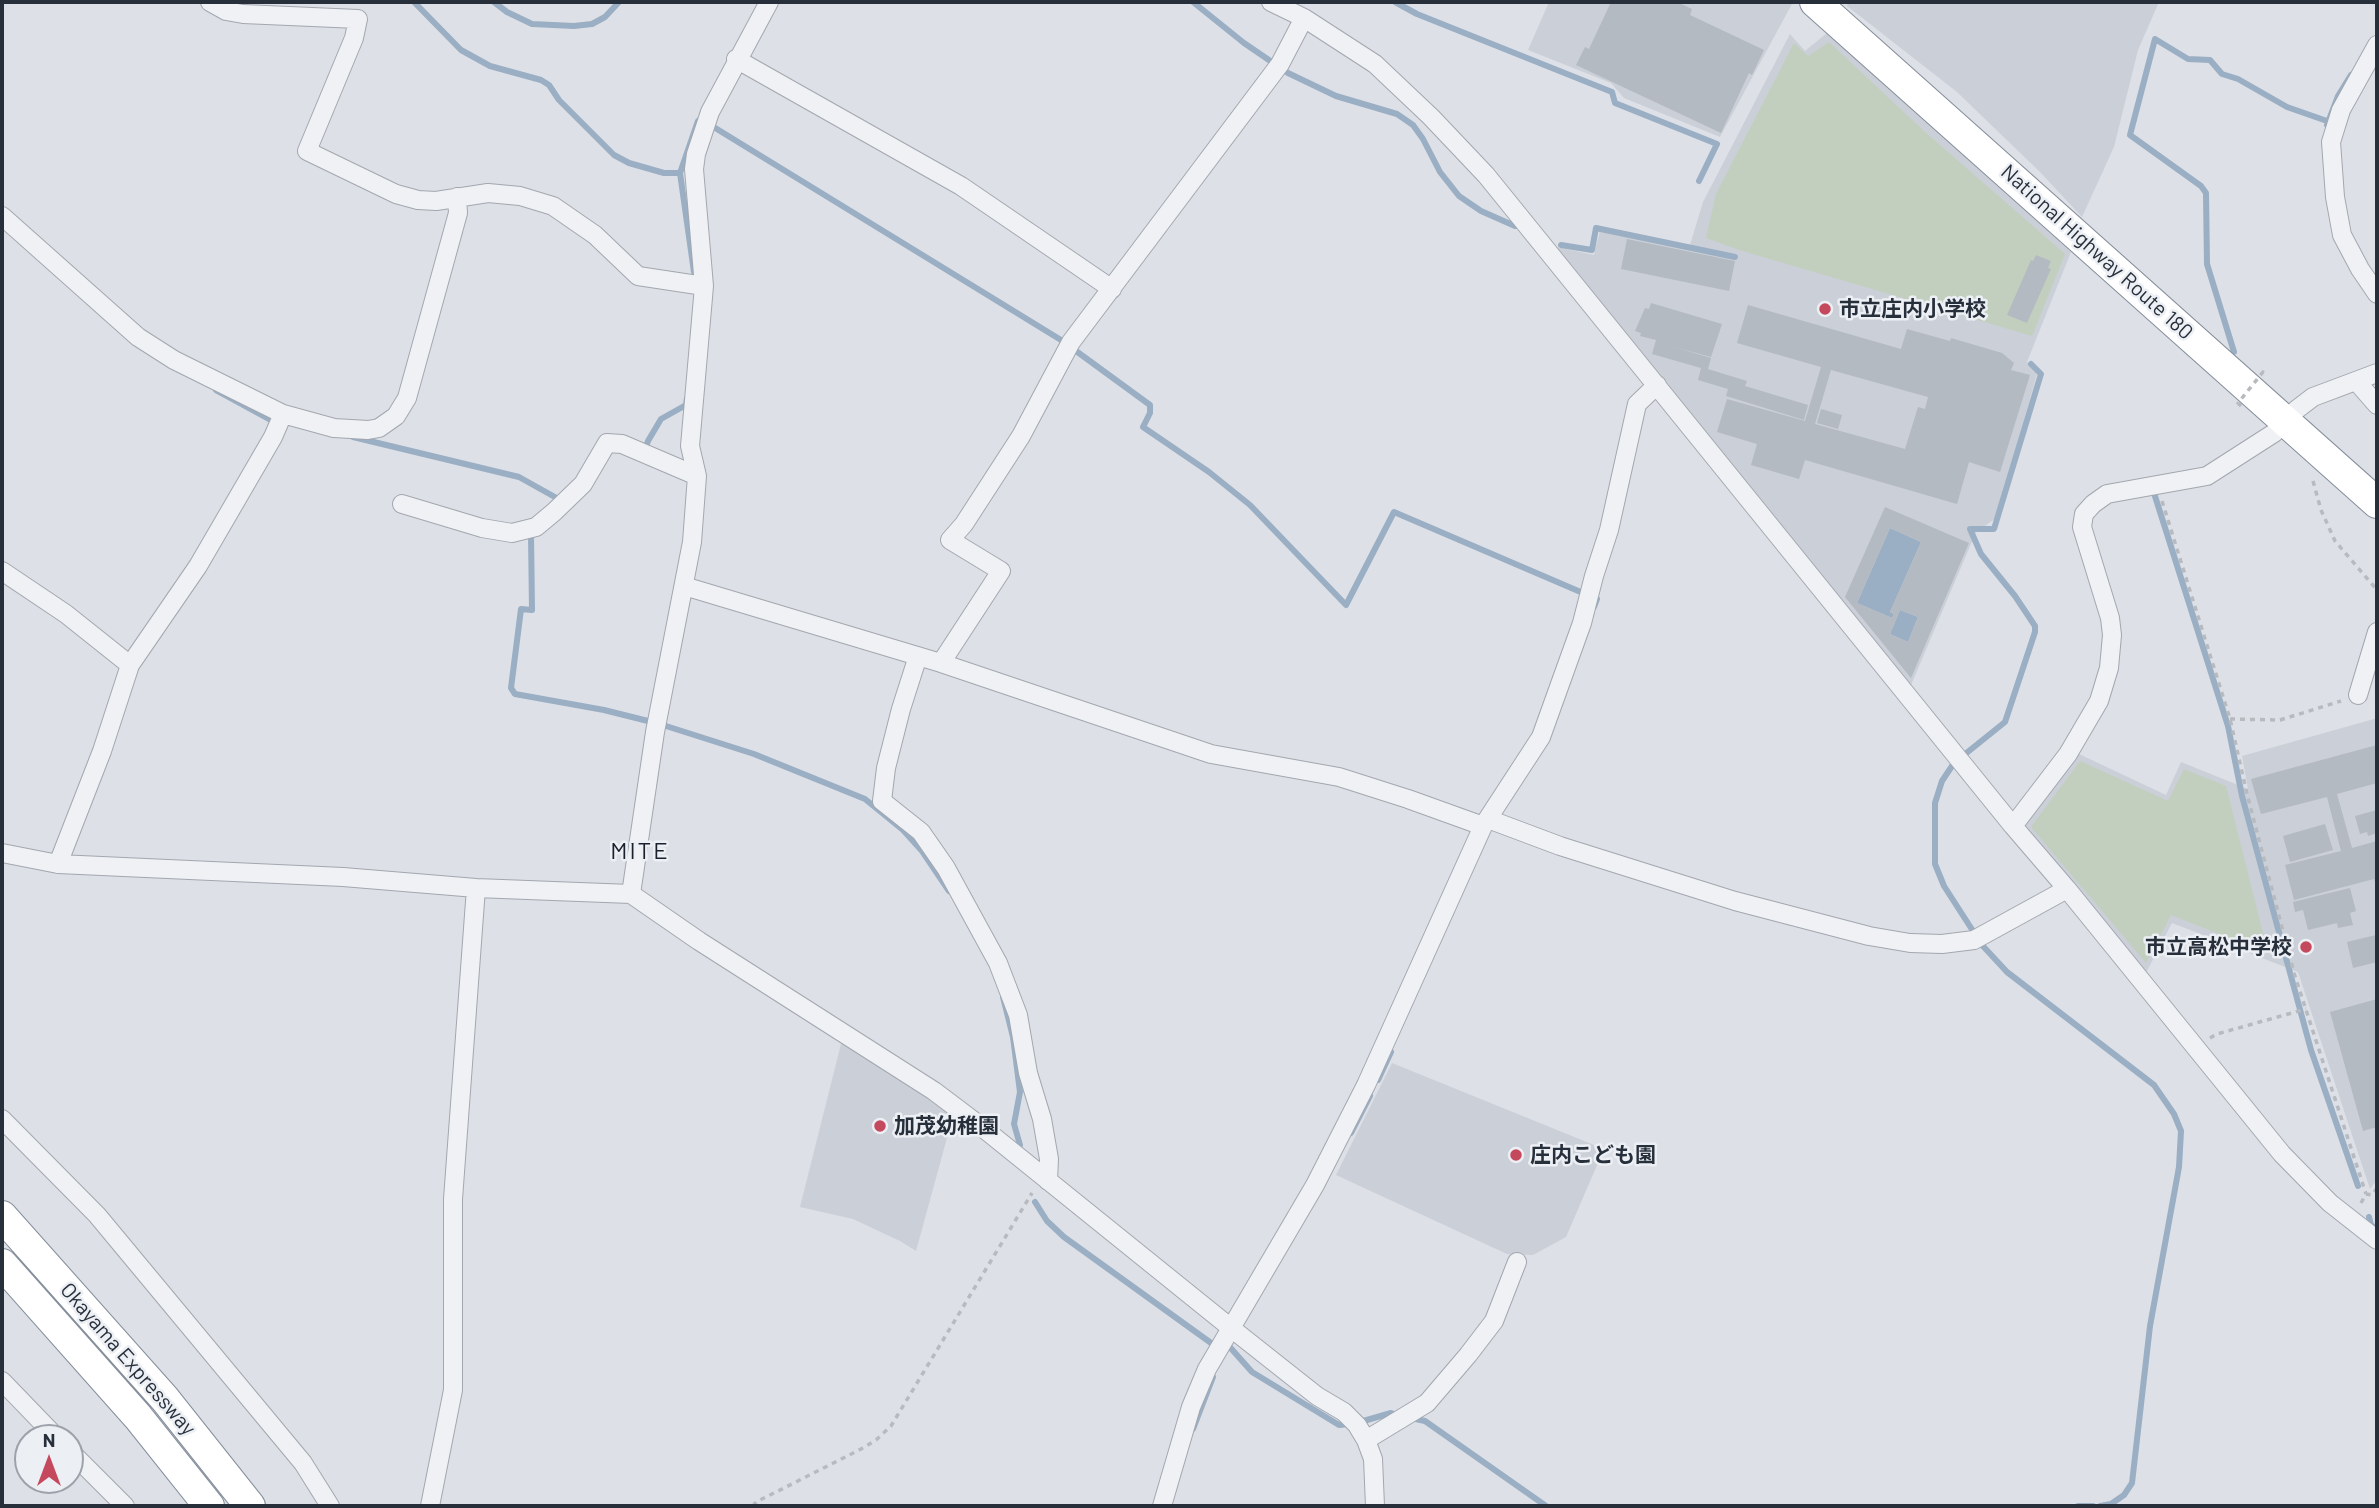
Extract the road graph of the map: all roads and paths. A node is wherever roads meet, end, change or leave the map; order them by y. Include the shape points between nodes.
1 (210, 2) edge
2 (769, 2) edge
3 (1271, 2) edge
4 (1823, 5) edge
5 (1304, 18) junction
6 (2377, 46) edge
7 (736, 59) junction
8 (457, 197) junction
9 (2, 216) edge
10 (698, 286) junction
11 (1112, 289) junction
12 (2377, 294) edge
13 (2377, 373) edge
14 (2267, 376) dead end
15 (2357, 383) junction
16 (1657, 385) junction
17 (2377, 405) edge
18 (2241, 406) dead end
19 (280, 420) junction
20 (2287, 420) junction
21 (2314, 445) junction
22 (697, 476) junction
23 (2157, 485) junction
24 (2377, 503) edge
25 (402, 504) dead end
26 (2, 570) edge
27 (684, 586) junction
28 (2377, 590) edge
29 (2377, 632) edge
30 (918, 656) junction
31 (941, 663) junction
32 (130, 665) junction
33 (2358, 695) joint
34 (2230, 719) junction
35 (1491, 823) junction
36 (2013, 827) junction
37 (2, 853) edge
38 (58, 864) junction
39 (476, 888) junction
40 (2067, 889) junction
41 (631, 894) junction
42 (2302, 1010) junction
43 (2196, 1047) junction
44 (2, 1119) edge
45 (1045, 1178) junction
46 (2366, 1194) dead end
47 (2, 1216) edge
48 (2377, 1240) edge
49 (1517, 1262) dead end
50 (2, 1264) edge
51 (1231, 1328) junction
52 (2, 1381) edge
53 (43, 1424) edge
54 (1359, 1429) junction
55 (84, 1465) edge
56 (125, 1506) edge
57 (209, 1506) edge
58 (250, 1506) edge
59 (330, 1506) edge
60 (430, 1506) edge
61 (753, 1506) edge
62 (1162, 1506) edge
63 (1376, 1506) edge

1 - 8 street via 243,14 358,19 307,150 396,194 436,201
2 - 7 street
3 - 5 street
4 - 20 highway, National Highway Route 180
5 - 11 street via 1279,66
5 - 16 street via 1375,64 1432,117 1486,175
6 - 12 street via 2341,110 2331,142 2342,235
7 - 10 street via 706,123 694,169
7 - 11 street via 961,186
8 - 10 street via 488,192 553,206 595,235 638,276
8 - 19 street via 457,213 421,349 407,398 396,416 379,428 356,430
9 - 19 street via 138,337
10 - 22 street via 690,446
11 - 31 street via 1069,345 1021,436 950,540 1001,571
13 - 15 street
14 - 18 path, bridge via 2263,372 2238,403
15 - 17 street
15 - 20 street via 2313,397
16 - 35 street via 1637,404 1590,596 1541,737
16 - 36 street
19 - 32 street via 198,566
20 - 21 highway, National Highway Route 180
20 - 23 street via 2207,476
21 - 24 highway, National Highway Route 180
21 - 28 path via 2309,468 2321,510 2335,541
22 - 25 street via 622,444 607,443 594,469 536,527 513,533 482,528
22 - 27 street
23 - 34 path
23 - 36 street via 2107,494 2084,514 2082,527 2110,618 2111,654 2105,685 2068,754
26 - 32 street
27 - 30 street
27 - 41 street
29 - 33 street
30 - 31 street
30 - 45 street via 886,768 882,800 921,832 999,963 1018,1015 1042,1119 1049,1159
31 - 35 street via 1211,754 1339,777
32 - 38 street
33 - 34 path via 2280,720
34 - 42 path
35 - 40 street via 1735,901 1869,936 1931,944 1977,939
35 - 51 street via 1360,1098
36 - 40 street
37 - 38 street
38 - 39 street
39 - 41 street
39 - 60 street via 453,1199 453,1390
40 - 43 street
41 - 45 street via 934,1091
42 - 43 path via 2217,1034
42 - 46 path
43 - 48 street via 2282,1154 2330,1203
44 - 59 street via 97,1215 303,1463
45 - 51 street
45 - 61 path via 891,1426 861,1449
47 - 58 highway, Okayama Expressway via 165,1399
49 - 54 street via 1494,1321 1427,1403 1405,1416
50 - 57 highway, Okayama Expressway via 138,1417
51 - 54 street
51 - 62 street via 1191,1407
52 - 53 street
54 - 63 street via 1373,1459
55 - 56 street

